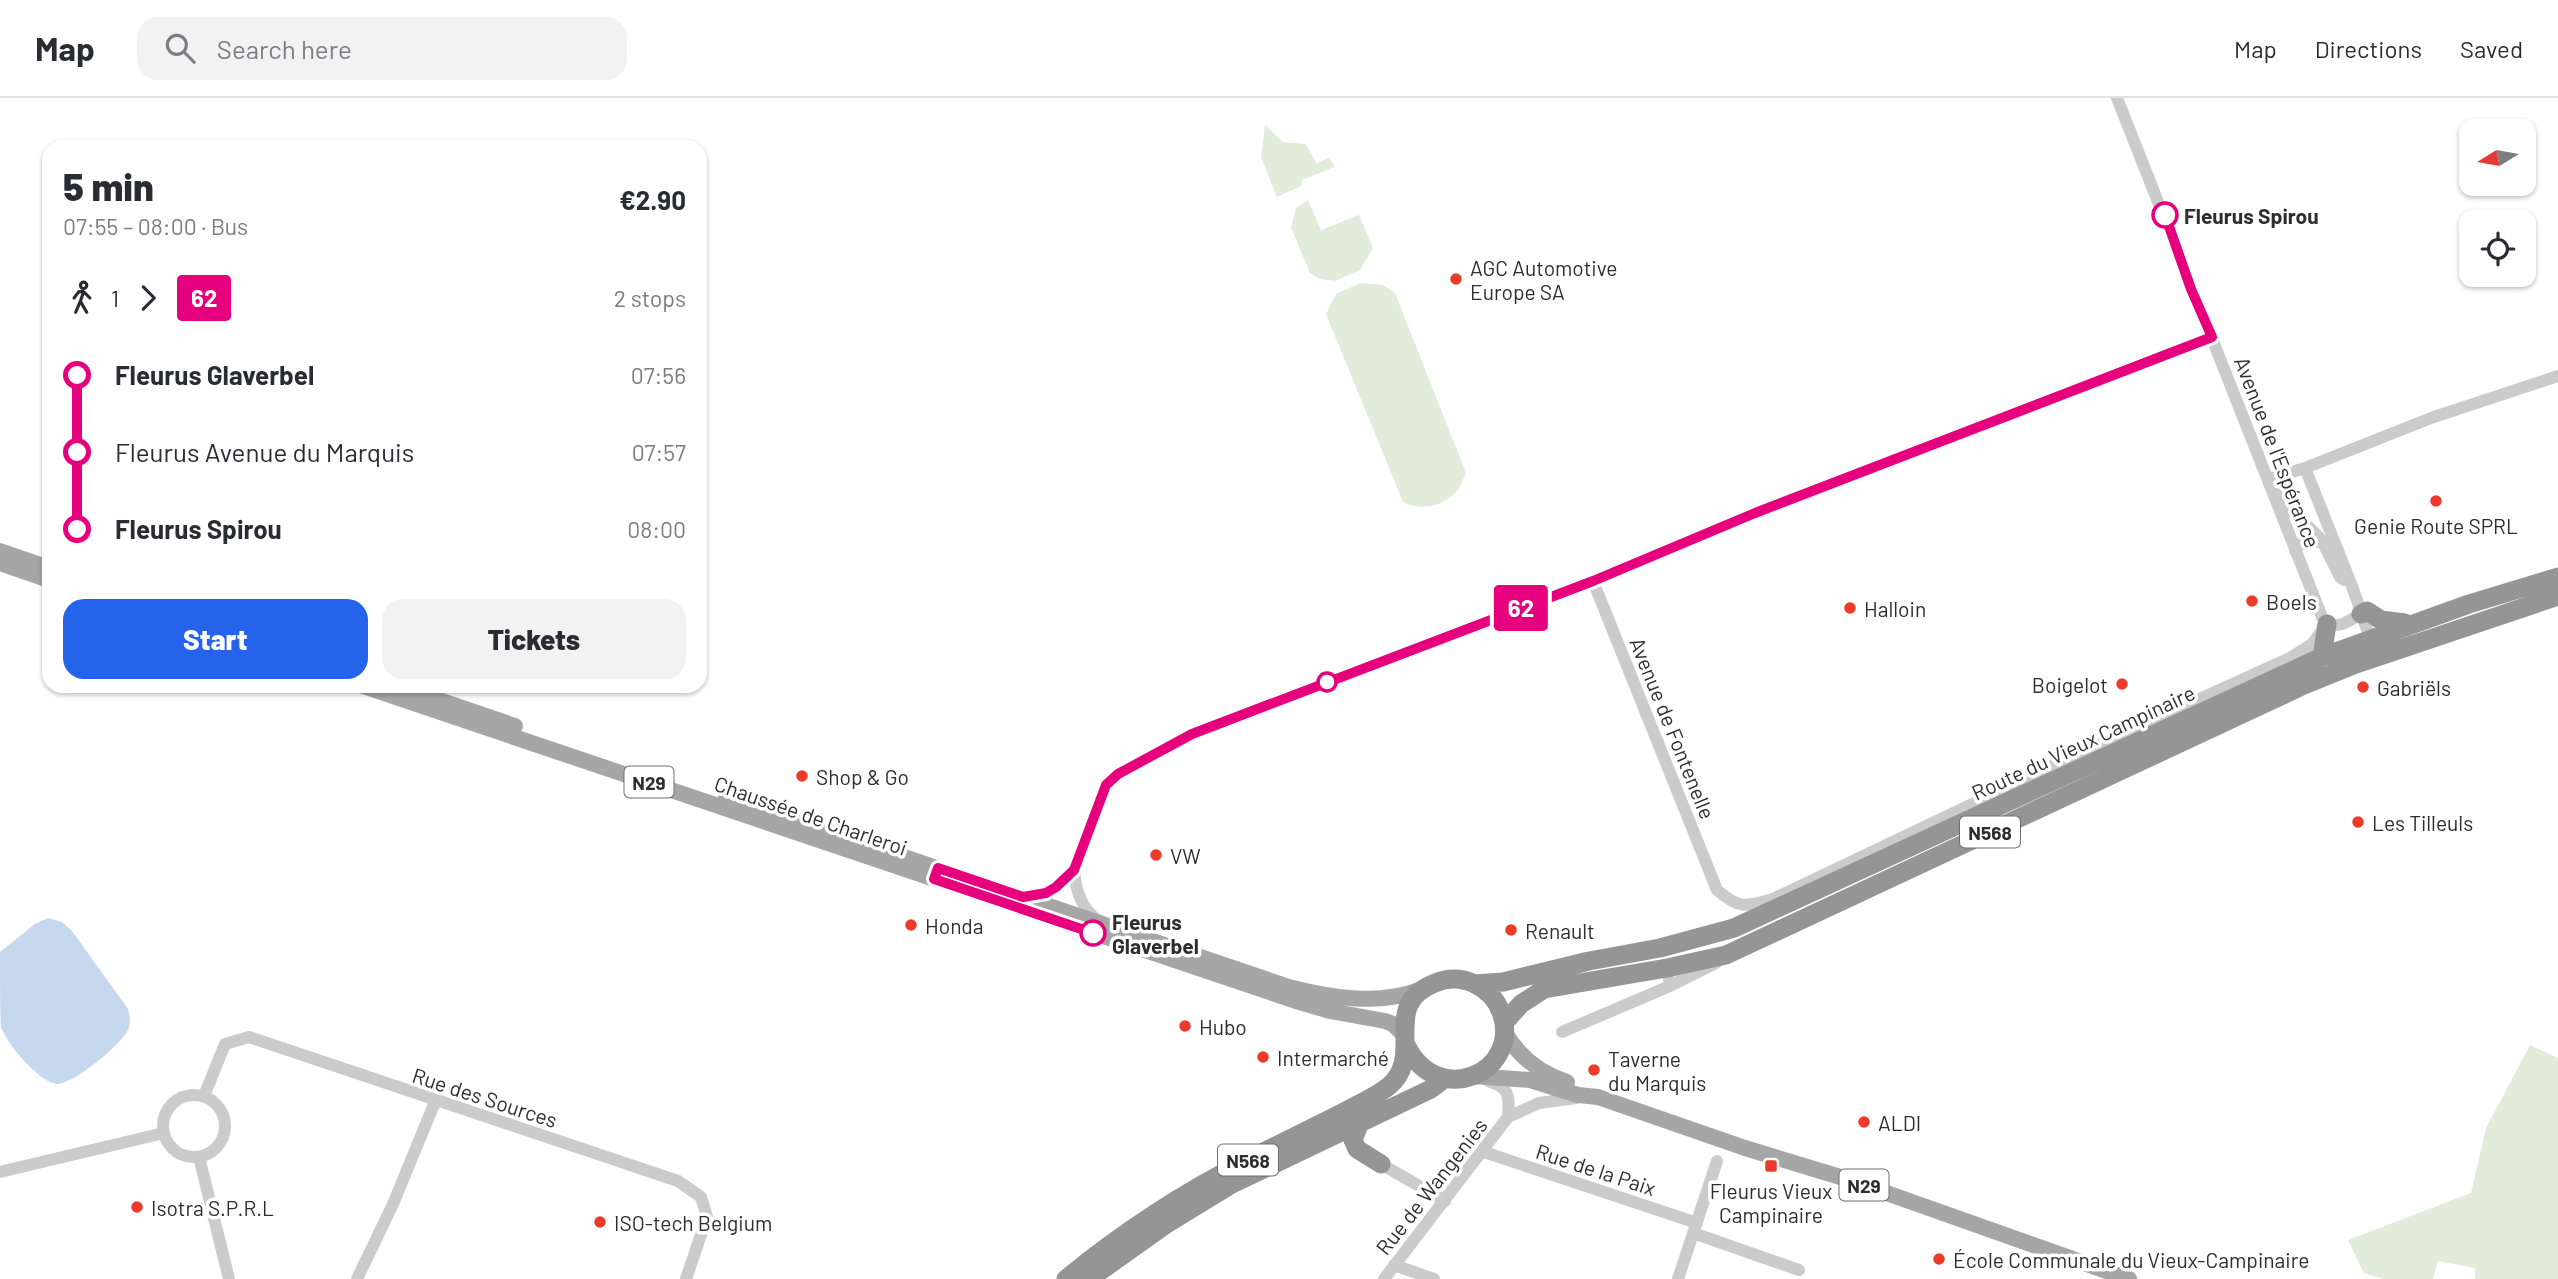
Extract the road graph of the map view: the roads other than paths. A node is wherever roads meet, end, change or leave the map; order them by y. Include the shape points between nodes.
1 (2117, 98) edge
2 (2212, 337) junction
3 (2558, 376) edge
4 (2305, 468) junction
5 (2268, 479) junction
6 (2322, 541) junction
7 (0, 551) edge
8 (2295, 551) junction
9 (0, 563) edge
10 (42, 566) edge
11 (2558, 577) edge
12 (42, 578) edge
13 (1593, 581) junction
14 (2352, 586) junction
15 (2553, 601) edge
16 (2361, 614) junction
17 (2327, 624) junction
18 (2413, 624) junction
19 (2373, 648) junction
20 (2322, 657) junction
21 (385, 693) edge
22 (418, 693) edge
23 (838, 840) junction
24 (1074, 870) junction
25 (936, 874) junction
26 (1023, 897) junction
27 (1105, 925) junction
28 (1668, 977) junction
29 (1475, 984) junction
30 (1426, 987) junction
31 (1504, 1027) junction
32 (1562, 1032) dead end
33 (1405, 1040) junction
34 (1472, 1076) junction
35 (1444, 1079) junction
36 (1578, 1095) junction
37 (204, 1096) junction
38 (1598, 1097) junction
39 (435, 1102) junction
40 (1508, 1117) junction
41 (1360, 1122) junction
42 (164, 1133) junction
43 (1484, 1152) junction
44 (199, 1157) junction
45 (1717, 1161) dead end
46 (1381, 1164) joint
47 (0, 1172) edge
48 (1446, 1201) junction
49 (1695, 1228) junction
50 (1394, 1265) junction
51 (1799, 1270) dead end
52 (229, 1279) edge
53 (357, 1279) edge
54 (686, 1279) edge
55 (1066, 1279) edge
56 (1089, 1279) edge
57 (1384, 1279) edge
58 (1434, 1279) edge
59 (1678, 1279) edge
60 (2129, 1279) edge

1 - 2 street, Avenue de l'Espérance
2 - 5 street, Avenue de l'Espérance
2 - 13 street via 1755,513
3 - 4 street via 2431,418
4 - 5 street
4 - 14 street
5 - 6 street via 2281,501
5 - 8 street, Avenue de l'Espérance
6 - 8 street via 2300,544
6 - 14 street via 2340,577
7 - 10 main road
8 - 17 street, Avenue de l'Espérance
9 - 12 main road
11 - 18 highway, Route du Vieux Campinaire / N568
13 - 17 street, Avenue de Fontenelle via 1717,890 1733,903 1749,906 1773,899 2290,658 2312,644
13 - 24 street via 1192,734 1118,774 1106,785
14 - 16 street
15 - 19 highway, Route du Vieux Campinaire / N568
16 - 17 street via 2345,624
16 - 18 highway via 2367,611 2381,620
16 - 19 street
17 - 20 highway
18 - 19 highway, Route du Vieux Campinaire / N568
19 - 20 highway, Route du Vieux Campinaire / N568
19 - 28 highway, Route du Vieux Campinaire / N568 via 2304,685 1726,955
20 - 29 highway, Route du Vieux Campinaire / N568 via 1734,928 1503,982
21 - 23 main road, Chaussée de Charleroi / N29
22 - 23 main road, Chaussée de Charleroi / N29
23 - 25 main road, Chaussée de Charleroi / N29
24 - 26 street via 1046,893
24 - 27 street via 1079,897
25 - 26 main road, Chaussée de Charleroi / N29
25 - 33 main road, Chaussée de Charleroi / N29 via 1318,1008 1385,1021
26 - 27 main road, Chaussée de Charleroi / N29
27 - 30 main road, Chaussée de Charleroi / N29 via 1321,995 1394,997
28 - 31 highway, Route du Vieux Campinaire / N568 via 1544,989 1521,1004
28 - 32 street, Route du Vieux Campinaire
29 - 30 highway via 1450,979
29 - 31 highway via 1494,1000
30 - 33 highway via 1406,1013
31 - 34 highway via 1498,1054
31 - 38 main road, N29 via 1526,1060
33 - 35 highway via 1421,1067
33 - 55 highway, N568 via 1402,1073 1389,1086 1223,1172 1158,1212
34 - 35 highway
34 - 36 main road, N29 via 1530,1080
34 - 40 street via 1501,1085 1508,1095
35 - 41 highway, N568
36 - 38 main road, N29
36 - 40 street via 1539,1103
37 - 39 street, Rue des Sources via 225,1044 249,1037
37 - 42 street via 177,1100 165,1114
37 - 44 street via 220,1109 225,1129 217,1147
38 - 60 main road, N29
39 - 53 street
39 - 54 street, Rue des Sources via 678,1181 701,1197 707,1217
40 - 43 street, Rue de Wangenies
41 - 46 highway via 1353,1140 1357,1149
41 - 56 highway, N568 via 1233,1184
42 - 44 street via 173,1149
42 - 47 street
43 - 48 street, Rue de Wangenies
43 - 49 street, Rue de la Paix
44 - 52 street
45 - 49 street
46 - 48 street
48 - 50 street, Rue de Wangenies
49 - 51 street, Rue de la Paix
49 - 59 street
50 - 57 street, Rue de Wangenies
50 - 58 street

